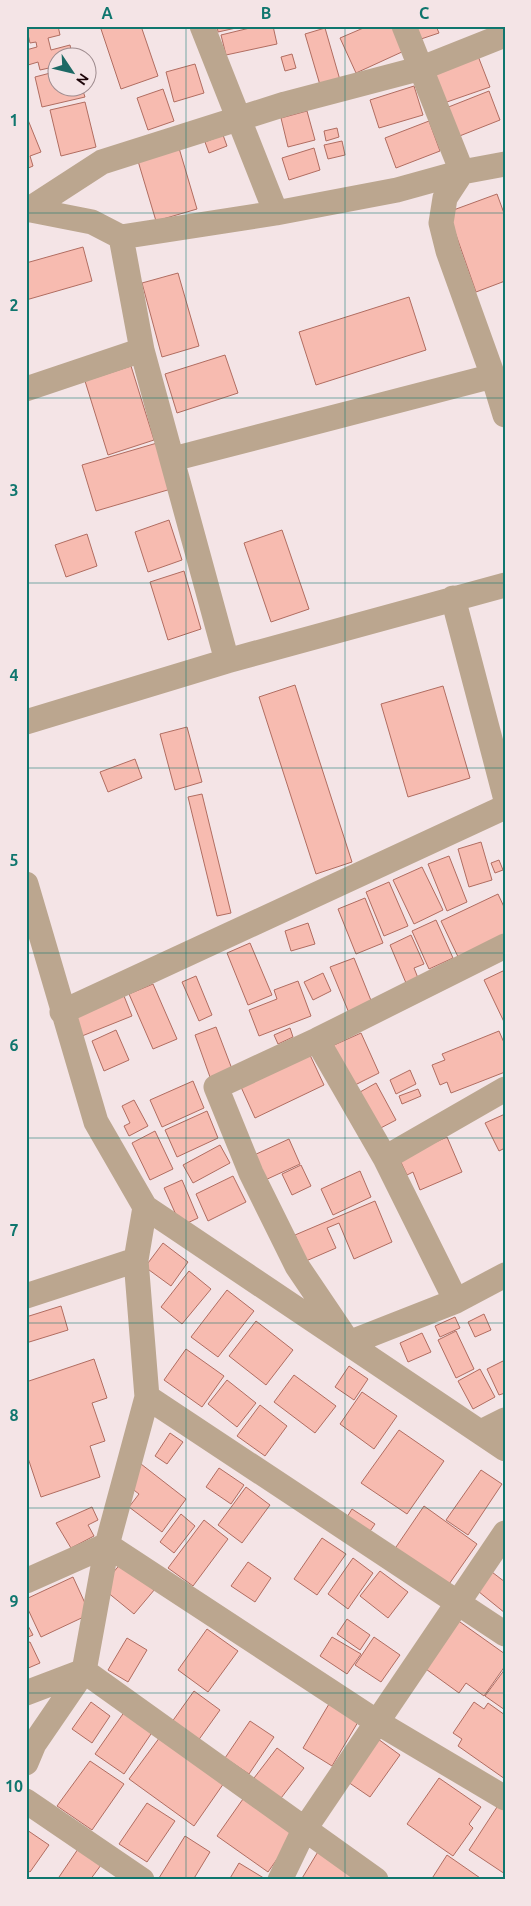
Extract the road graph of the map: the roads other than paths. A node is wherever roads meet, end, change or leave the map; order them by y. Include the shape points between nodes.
1 (202, 26) edge
2 (404, 26) edge
3 (505, 35) edge
4 (422, 68) junction
5 (239, 118) junction
6 (505, 164) edge
7 (462, 172) junction
8 (27, 209) edge
9 (276, 213) junction
10 (120, 237) junction
11 (142, 350) junction
12 (493, 376) junction
13 (26, 389) edge
14 (505, 415) edge
15 (173, 459) junction
16 (505, 585) edge
17 (453, 598) junction
18 (227, 661) junction
19 (28, 716) edge
20 (505, 796) edge
21 (505, 807) edge
22 (26, 884) edge
23 (505, 946) edge
24 (62, 1012) junction
25 (317, 1040) junction
26 (505, 1089) edge
27 (385, 1158) junction
28 (145, 1206) junction
29 (136, 1260) junction
30 (505, 1275) edge
31 (26, 1296) edge
32 (456, 1301) junction
33 (349, 1344) junction
34 (147, 1397) junction
35 (505, 1420) edge
36 (481, 1432) junction
37 (505, 1449) edge
38 (505, 1533) edge
39 (107, 1545) junction
40 (26, 1581) edge
41 (459, 1603) junction
42 (505, 1634) edge
43 (84, 1671) junction
44 (26, 1693) edge
45 (377, 1722) junction
46 (26, 1763) edge
47 (505, 1798) edge
48 (26, 1801) edge
49 (304, 1830) junction
50 (142, 1880) edge
51 (280, 1880) edge
52 (376, 1880) edge

1 - 5 street
2 - 4 street
3 - 4 street
4 - 5 street
4 - 7 street
5 - 8 street via 102,162
5 - 9 street
6 - 7 street
7 - 9 street via 397,190
7 - 12 street via 445,198 441,223
8 - 10 street via 92,222
9 - 10 street
10 - 11 street
11 - 13 street
11 - 15 street
12 - 14 street
12 - 15 street
15 - 18 street
16 - 17 street
17 - 18 street
17 - 20 street
18 - 19 street
21 - 24 street
22 - 24 street
23 - 25 street
24 - 28 street via 96,1122
25 - 27 street
25 - 33 street via 216,1088 251,1173 297,1266
26 - 27 street
27 - 32 street
28 - 29 street
28 - 33 street
29 - 31 street
29 - 34 street
30 - 32 street
32 - 33 street
33 - 36 street
34 - 39 street
34 - 41 street
35 - 36 street
36 - 37 street
38 - 41 street
39 - 40 street
39 - 43 street
39 - 45 street
41 - 42 street
41 - 45 street
43 - 44 street
43 - 46 street via 34,1744
43 - 49 street
45 - 47 street
45 - 49 street
48 - 50 street
49 - 51 street
49 - 52 street

